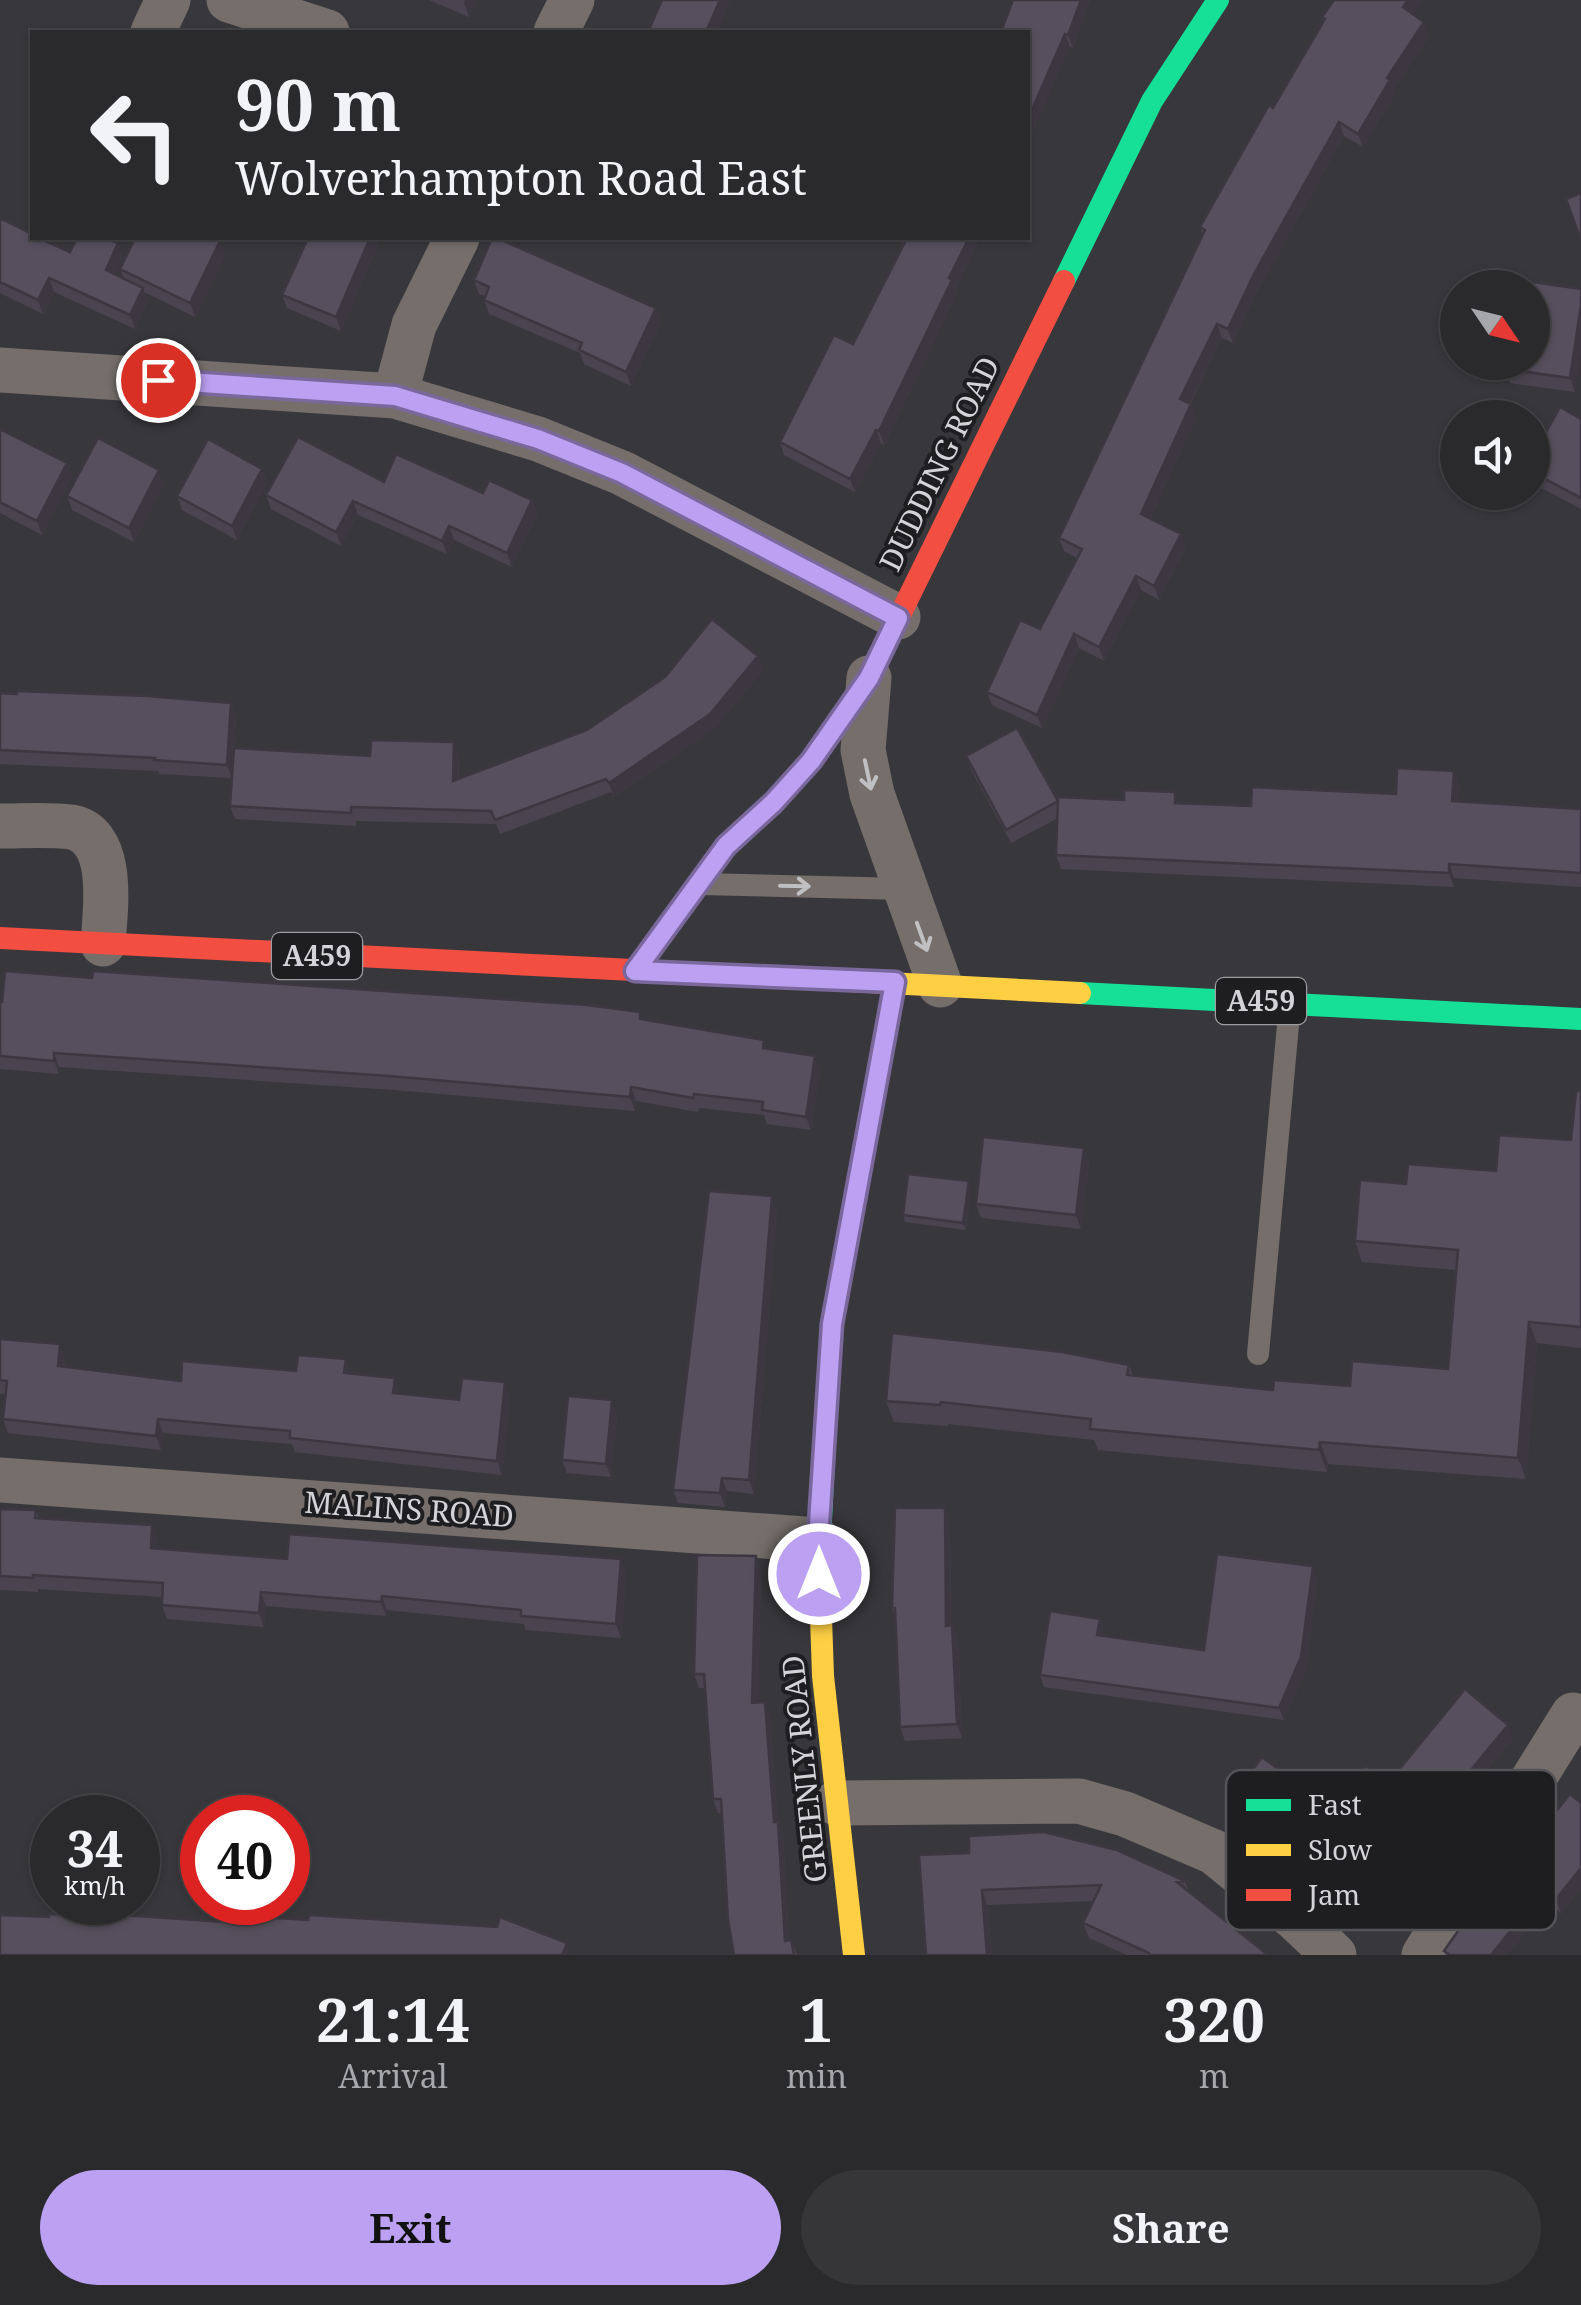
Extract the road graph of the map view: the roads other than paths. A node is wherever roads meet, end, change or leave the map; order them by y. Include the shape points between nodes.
1 (168, 0) edge
2 (228, 0) edge
3 (572, 0) edge
4 (1218, 0) edge
5 (154, 30) edge
6 (322, 30) edge
7 (557, 30) edge
8 (456, 240) edge
9 (0, 370) edge
10 (395, 396) junction
11 (898, 618) junction
12 (869, 678) junction
13 (0, 826) edge
14 (698, 884) junction
15 (904, 889) junction
16 (0, 938) edge
17 (103, 944) junction
18 (635, 971) junction
19 (895, 982) junction
20 (940, 986) junction
21 (1290, 1003) junction
22 (1581, 1019) edge
23 (1258, 1354) dead end
24 (0, 1480) edge
25 (818, 1540) junction
26 (1573, 1715) dead end
27 (1539, 1770) edge
28 (836, 1804) junction
29 (1226, 1862) edge
30 (1308, 1930) edge
31 (1440, 1930) edge
32 (854, 1955) edge
33 (1334, 1955) edge
34 (1424, 1955) edge

1 - 5 street
2 - 6 street
3 - 7 street
4 - 11 street, DUDDING ROAD via 1152,101
8 - 10 street via 414,326
9 - 10 street
10 - 11 street via 538,439 622,473
11 - 12 street, DUDDING ROAD
12 - 14 street, DUDDING ROAD via 811,761 726,846
12 -> 15 street via 863,750
13 - 17 street via 75,828 93,841 108,878
14 -> 15 lane
14 - 18 street, DUDDING ROAD
15 -> 20 street
16 - 17 street, A459
17 - 18 street, A459
18 - 19 street, A459
19 - 20 street, A459
19 - 25 street, GREENLY ROAD via 832,1324
20 - 21 street, A459
21 - 22 street, A459
21 - 23 lane
24 - 25 street, MALINS ROAD
25 - 28 street, GREENLY ROAD
26 - 27 street
28 - 29 street via 1080,1801 1126,1814
28 - 32 street, GREENLY ROAD
30 - 33 street
31 - 34 street

